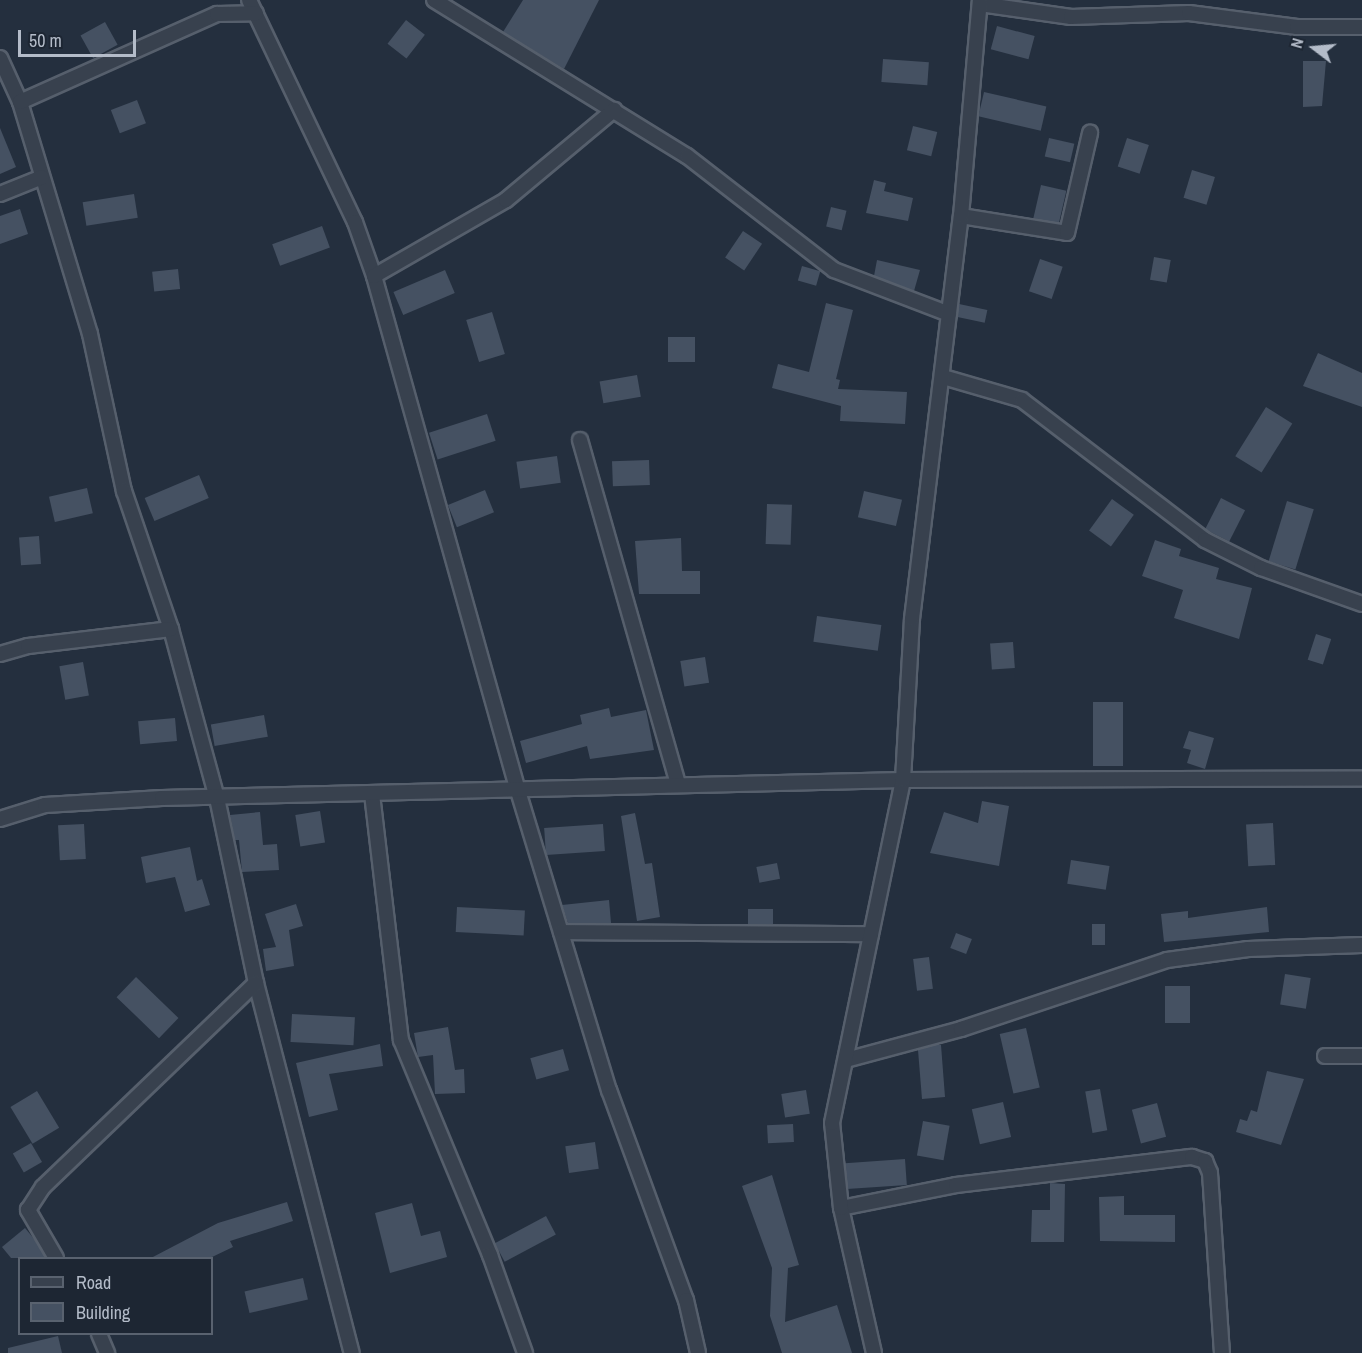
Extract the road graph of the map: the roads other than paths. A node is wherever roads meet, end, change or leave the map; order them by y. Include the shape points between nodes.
1 (249, 0) edge
2 (434, 0) edge
3 (980, 2) edge
4 (256, 13) junction
5 (1362, 27) edge
6 (0, 58) edge
7 (20, 102) junction
8 (614, 110) junction
9 (1090, 133) dead end
10 (42, 177) junction
11 (0, 194) edge
12 (962, 216) junction
13 (374, 276) junction
14 (949, 314) junction
15 (943, 376) junction
16 (580, 440) dead end
17 (1362, 604) edge
18 (171, 629) junction
19 (0, 654) edge
20 (1362, 778) edge
21 (903, 780) junction
22 (678, 784) junction
23 (518, 791) junction
24 (372, 794) junction
25 (217, 798) junction
26 (0, 819) edge
27 (561, 932) junction
28 (871, 934) junction
29 (1362, 945) edge
30 (256, 983) junction
31 (1325, 1056) dead end
32 (1362, 1056) edge
33 (846, 1060) junction
34 (841, 1208) junction
35 (55, 1257) edge
36 (99, 1335) edge
37 (107, 1353) edge
38 (352, 1353) edge
39 (525, 1353) edge
40 (698, 1353) edge
41 (874, 1353) edge
42 (1222, 1353) edge

1 - 4 street
2 - 8 street
3 - 5 street via 1071,17 1189,13 1297,27
3 - 12 street
4 - 7 street via 217,14
4 - 13 street via 355,222
6 - 7 street
7 - 10 street
8 - 13 street via 506,200
8 - 14 street via 706,170 834,270
9 - 12 street via 1067,233
10 - 11 street
10 - 18 street via 90,334 124,491
12 - 14 street
13 - 23 street
14 - 15 street
15 - 17 street via 1022,400 1205,540 1261,568
15 - 21 street via 912,619
16 - 22 street
18 - 19 street via 28,646
18 - 25 street
20 - 21 street
21 - 22 street
21 - 28 street
22 - 23 street
23 - 24 street
23 - 27 street
24 - 25 street
24 - 39 street via 401,1040 490,1255
25 - 26 street via 45,805
25 - 30 street
27 - 28 street
27 - 40 street via 609,1090 686,1300
28 - 33 street
29 - 33 street via 1248,949 1167,960 961,1029
30 - 35 street via 43,1188 28,1210
30 - 38 street
31 - 32 street
33 - 34 street via 832,1123
34 - 41 street
34 - 42 street via 956,1185 1192,1157 1204,1161 1210,1173
36 - 37 street

